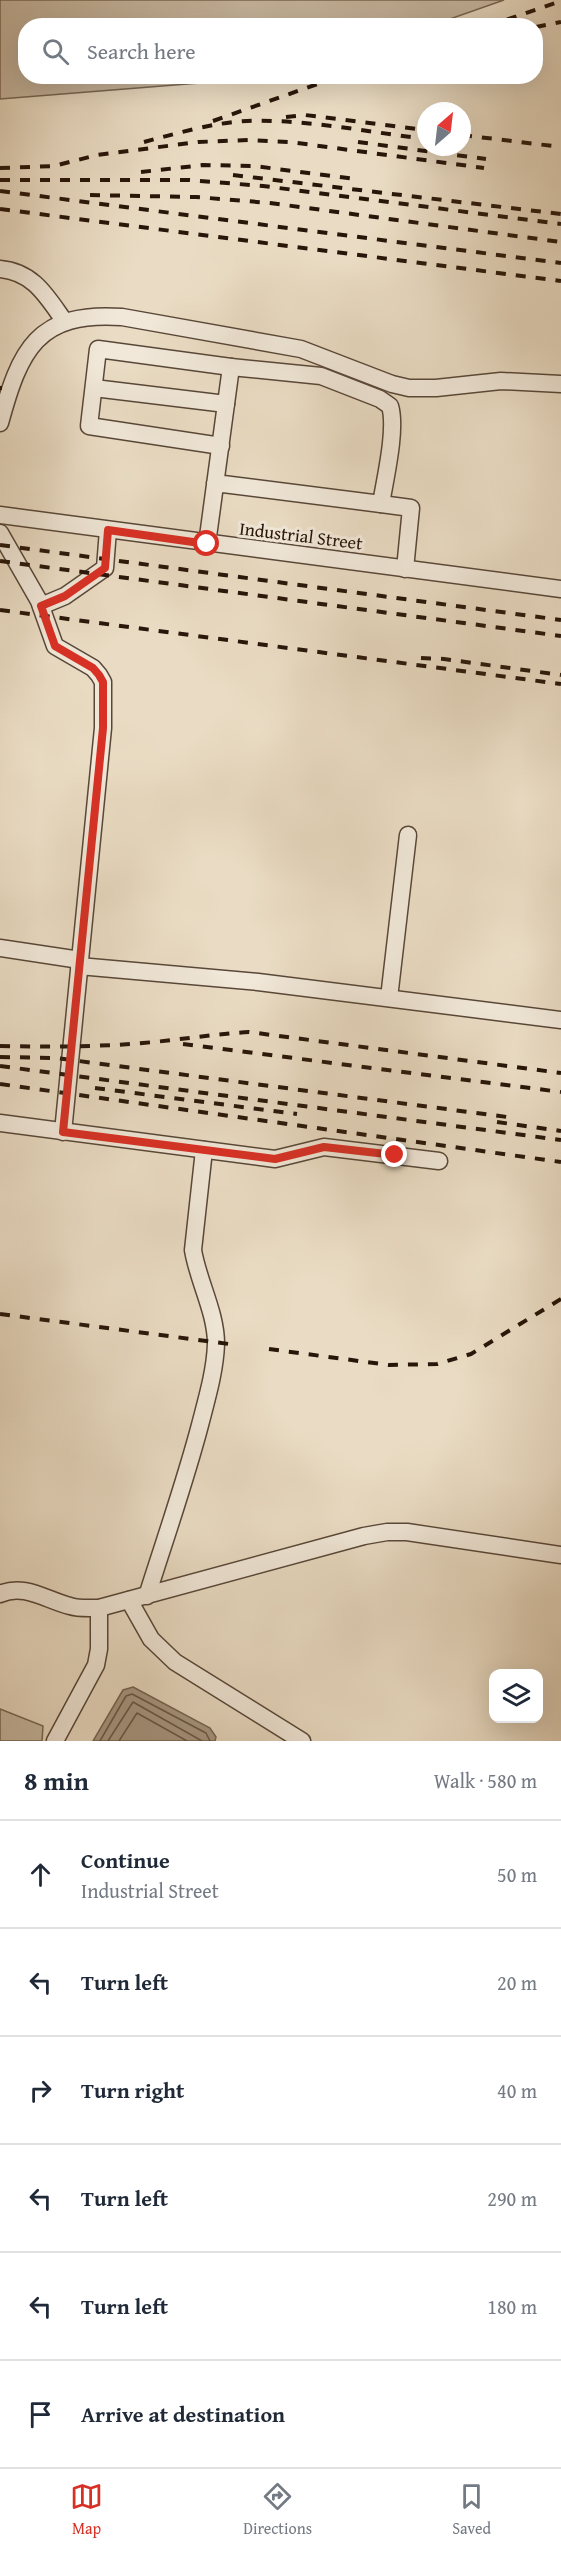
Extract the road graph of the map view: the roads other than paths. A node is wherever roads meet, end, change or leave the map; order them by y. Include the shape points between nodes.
1 (0, 269) edge
2 (65, 322) junction
3 (231, 367) junction
4 (561, 384) edge
5 (94, 388) junction
6 (226, 404) junction
7 (0, 423) edge
8 (220, 446) junction
9 (215, 483) junction
10 (381, 504) junction
11 (0, 515) edge
12 (108, 530) junction
13 (0, 533) edge
14 (207, 544) junction
15 (405, 569) junction
16 (561, 589) edge
17 (41, 606) junction
18 (408, 835) dead end
19 (0, 948) edge
20 (79, 963) junction
21 (389, 998) junction
22 (561, 1020) edge
23 (0, 1123) edge
24 (63, 1132) junction
25 (204, 1150) junction
26 (439, 1161) dead end
27 (561, 1555) edge
28 (0, 1594) edge
29 (147, 1596) junction
30 (129, 1600) junction
31 (99, 1608) junction
32 (55, 1741) edge
33 (302, 1741) edge

1 - 2 street via 26,275 41,287
2 - 4 street via 104,315 238,336 301,349 409,388 501,381
2 - 7 street via 40,336 21,360
3 - 5 street via 98,350
3 - 6 street
3 - 10 street via 321,376 390,406 393,414
5 - 6 street
5 - 8 street via 89,426
6 - 8 street
8 - 9 street
9 - 10 street
9 - 14 street
10 - 15 street via 411,508
11 - 12 street, Industrial Street
12 - 14 street, Industrial Street
12 - 17 street via 105,568 65,596
13 - 17 street
14 - 15 street, Industrial Street
15 - 16 street, Industrial Street
17 - 20 street via 55,646 93,668 103,682 103,728
18 - 21 street
19 - 20 street
20 - 21 street
20 - 24 street
21 - 22 street
23 - 24 street
24 - 25 street
25 - 26 street via 275,1159 324,1147
25 - 29 street via 193,1250 214,1325 212,1379
27 - 29 street via 387,1532
28 - 31 street via 13,1589 70,1606
29 - 30 street
30 - 31 street
30 - 33 street via 151,1639 175,1662
31 - 32 street via 96,1665

